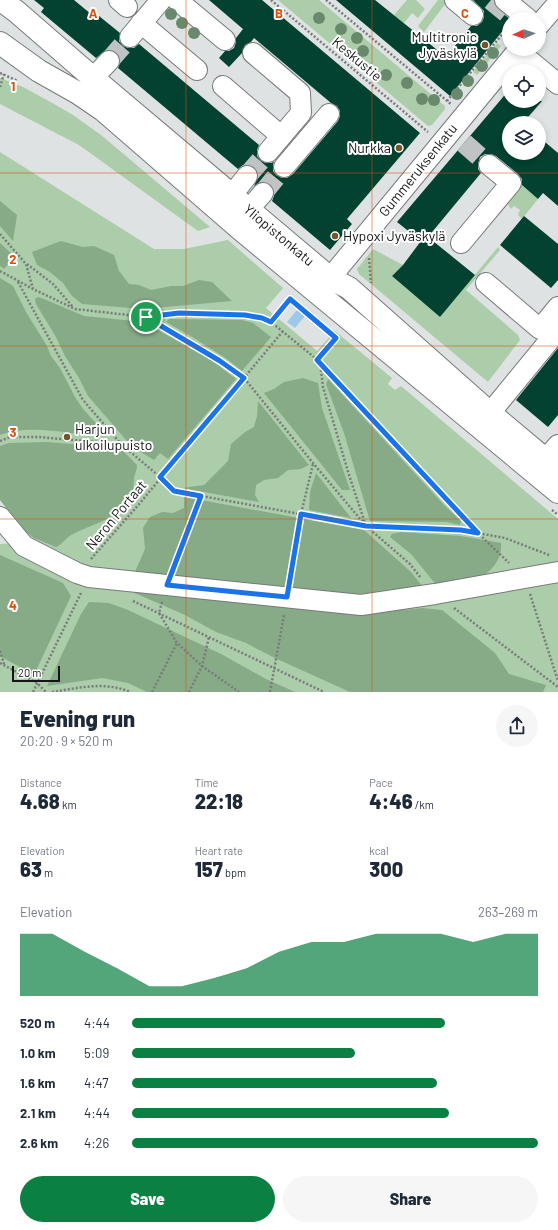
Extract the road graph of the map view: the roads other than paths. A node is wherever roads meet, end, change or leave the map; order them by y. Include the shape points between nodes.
1 (1, 0) edge
2 (161, 0) edge
3 (177, 0) edge
4 (455, 0) edge
5 (505, 0) edge
6 (558, 3) edge
7 (512, 12) edge
8 (473, 15) dead end
9 (546, 17) edge
10 (225, 40) dead end
11 (0, 43) edge
12 (253, 53) dead end
13 (513, 56) edge
14 (525, 56) edge
15 (109, 61) tunnel mouth
16 (198, 70) dead end
17 (93, 78) junction
18 (558, 84) edge
19 (223, 86) dead end
20 (329, 114) dead end
21 (281, 136) junction
22 (268, 152) tunnel mouth
23 (489, 165) tunnel mouth
24 (284, 167) tunnel mouth
25 (247, 176) tunnel mouth
26 (263, 193) tunnel mouth
27 (232, 195) junction
28 (249, 210) junction
29 (461, 243) dead end
30 (486, 283) dead end
31 (324, 285) junction
32 (558, 307) edge
33 (558, 330) edge
34 (490, 413) junction
35 (554, 458) edge
36 (558, 492) edge
37 (0, 517) edge
38 (555, 564) edge

1 - 17 main road, Yliopistonkatu
2 - 16 street via 135,30
3 - 10 street
4 - 8 street
5 - 7 street
6 - 9 street
11 - 31 main road, Yliopistonkatu via 103,110 239,228
12 - 21 street via 300,94 301,113
13 - 31 street, Gummeruksenkatu
14 - 18 street
15 - 17 street
17 - 27 main road, Yliopistonkatu
19 - 21 street
20 - 24 street
21 - 22 street
23 - 29 street via 511,183
25 - 27 street
26 - 28 street
27 - 28 main road, Yliopistonkatu
28 - 31 main road, Yliopistonkatu
30 - 32 street via 540,329
31 - 34 main road, Yliopistonkatu via 349,288
31 - 36 main road, Yliopistonkatu
33 - 34 street
34 - 35 main road, Yliopistonkatu
37 - 38 street via 24,546 86,576 361,605 525,578

